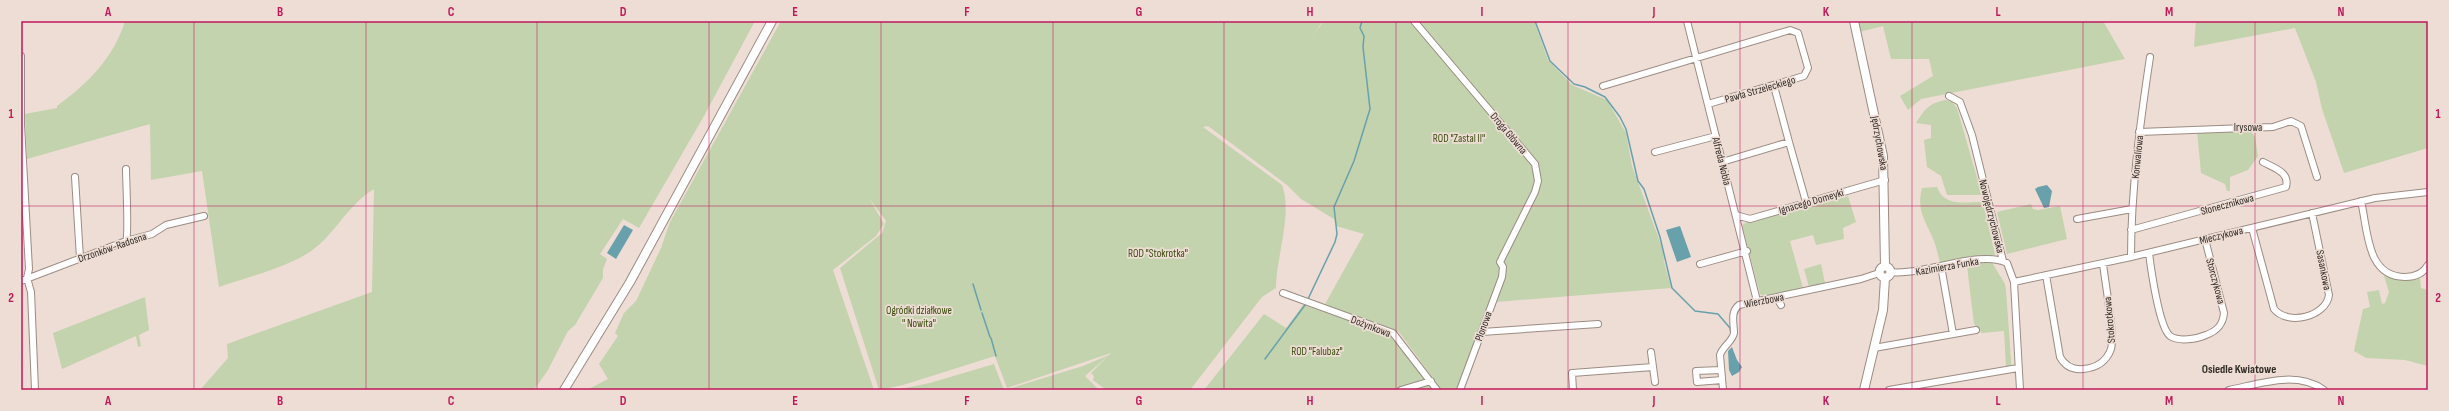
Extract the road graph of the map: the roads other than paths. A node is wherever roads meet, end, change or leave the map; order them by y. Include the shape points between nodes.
1 (772, 21) edge
2 (1414, 21) edge
3 (1688, 21) edge
4 (1854, 21) edge
5 (21, 56) edge
6 (1696, 57) junction
7 (2150, 57) dead end
8 (1603, 86) dead end
9 (1774, 86) junction
10 (1949, 96) dead end
11 (1708, 104) junction
12 (2139, 132) junction
13 (1716, 136) junction
14 (1789, 142) junction
15 (1655, 152) dead end
16 (1722, 162) junction
17 (2263, 162) dead end
18 (126, 169) dead end
19 (75, 177) dead end
20 (2317, 177) dead end
21 (1885, 180) junction
22 (2428, 192) edge
23 (2361, 201) junction
24 (1806, 202) junction
25 (2132, 208) junction
26 (2312, 213) junction
27 (1736, 215) junction
28 (204, 216) dead end
29 (2077, 219) dead end
30 (2252, 228) junction
31 (2131, 230) junction
32 (2205, 239) junction
33 (126, 241) junction
34 (1747, 252) junction
35 (2149, 253) junction
36 (2131, 257) junction
37 (80, 258) junction
38 (2003, 261) junction
39 (1500, 262) joint
40 (1700, 264) dead end
41 (2103, 264) junction
42 (2428, 265) edge
43 (1942, 266) junction
44 (1885, 272) junction
45 (2046, 275) junction
46 (24, 279) edge
47 (2014, 282) junction
48 (1283, 293) dead end
49 (1777, 298) junction
50 (1757, 301) junction
51 (1781, 305) dead end
52 (1598, 324) dead end
53 (1976, 330) dead end
54 (1482, 332) junction
55 (1953, 334) junction
56 (1874, 348) junction
57 (1651, 352) dead end
58 (1653, 367) junction
59 (2018, 368) junction
60 (1721, 370) junction
61 (1722, 380) junction
62 (1430, 382) junction
63 (1655, 382) dead end
64 (35, 390) edge
65 (564, 390) edge
66 (1400, 390) edge
67 (1437, 390) edge
68 (1460, 390) edge
69 (1573, 390) edge
70 (1723, 390) edge
71 (1864, 390) edge
72 (1889, 390) edge
73 (2020, 390) edge
74 (2229, 390) edge
75 (2324, 390) edge

1 - 65 main road via 630,282
2 - 39 street, Droga Główna via 1535,164 1538,182 1535,192
3 - 6 street, Alfreda Nobla
4 - 21 main road, Jędrzychowska via 1882,146
5 - 46 street via 21,125 29,269
6 - 8 street
6 - 9 street, Pawła Strzeleckiego via 1790,30 1798,33 1808,68 1804,76
6 - 11 street, Alfreda Nobla
7 - 12 street, Konwaliowa
9 - 11 street, Pawła Strzeleckiego
9 - 14 street
10 - 38 street, Nowojędrzychowska via 1960,102 1971,132
11 - 13 street, Alfreda Nobla
12 - 20 street, Irysowa via 2273,127 2291,121 2300,126
12 - 25 street, Konwaliowa
13 - 15 street
13 - 16 street, Alfreda Nobla
14 - 16 street
14 - 24 street
16 - 27 street, Alfreda Nobla
17 - 31 street, Słonecznikowa via 2283,173 2287,182 2286,187
18 - 33 street
19 - 37 street
21 - 24 street, Ignacego Domeyki
21 - 44 main road, Jędrzychowska
22 - 23 street, Mieczykowa via 2389,195
23 - 26 street, Mieczykowa
23 - 42 street via 2374,258 2381,270 2391,276 2411,277
24 - 27 street, Ignacego Domeyki via 1750,219
25 - 29 street
25 - 31 street, Konwaliowa
26 - 30 street, Mieczykowa
26 - 30 street, Sasankowa via 2329,292 2326,305 2315,313 2291,318 2274,309
27 - 34 street, Alfreda Nobla
28 - 33 street, Drzonków-Radosna via 166,225 152,234
30 - 32 street, Mieczykowa
31 - 36 street, Konwaliowa
32 - 35 street, Mieczykowa
32 - 35 street, Storczykowa via 2224,313 2223,322 2218,328 2202,337 2176,338 2167,332 2162,321
33 - 37 street, Drzonków-Radosna
34 - 40 street
34 - 50 street, Alfreda Nobla
35 - 36 street, Mieczykowa
36 - 41 street, Mieczykowa
37 - 46 street, Drzonków-Radosna
38 - 43 street, Kazimierza Funka via 1992,258
38 - 47 street, Nowojędrzychowska via 2011,269
39 - 54 street, Plonowa via 1503,267 1502,276
41 - 45 street, Mieczykowa
41 - 45 street, Stokrotkowa via 2112,345 2105,360 2090,368 2072,368 2060,357
43 - 44 street, Kazimierza Funka via 1907,273
43 - 55 street
44 - 49 street, Wierzbowa
44 - 56 main road, Jędrzychowska via 1884,306
45 - 47 street, Mieczykowa
46 - 64 street via 31,292
47 - 59 street, Nowojędrzychowska
48 - 62 street, Dożynkowa via 1393,333
49 - 50 street, Wierzbowa
49 - 51 street
50 - 60 street, Wierzbowa via 1739,305 1734,310 1734,333 1720,352
52 - 54 street
53 - 55 street
54 - 68 street, Plonowa
55 - 56 street
56 - 71 main road, Jędrzychowska
57 - 58 street
58 - 63 street
58 - 69 street via 1572,373
59 - 72 street
59 - 73 street, Nowojędrzychowska
60 - 61 street, Wierzbowa
60 - 61 street via 1696,371 1697,382
61 - 70 street, Wierzbowa
62 - 66 street
62 - 67 street, Dożynkowa
74 - 75 street via 2294,380 2310,382

